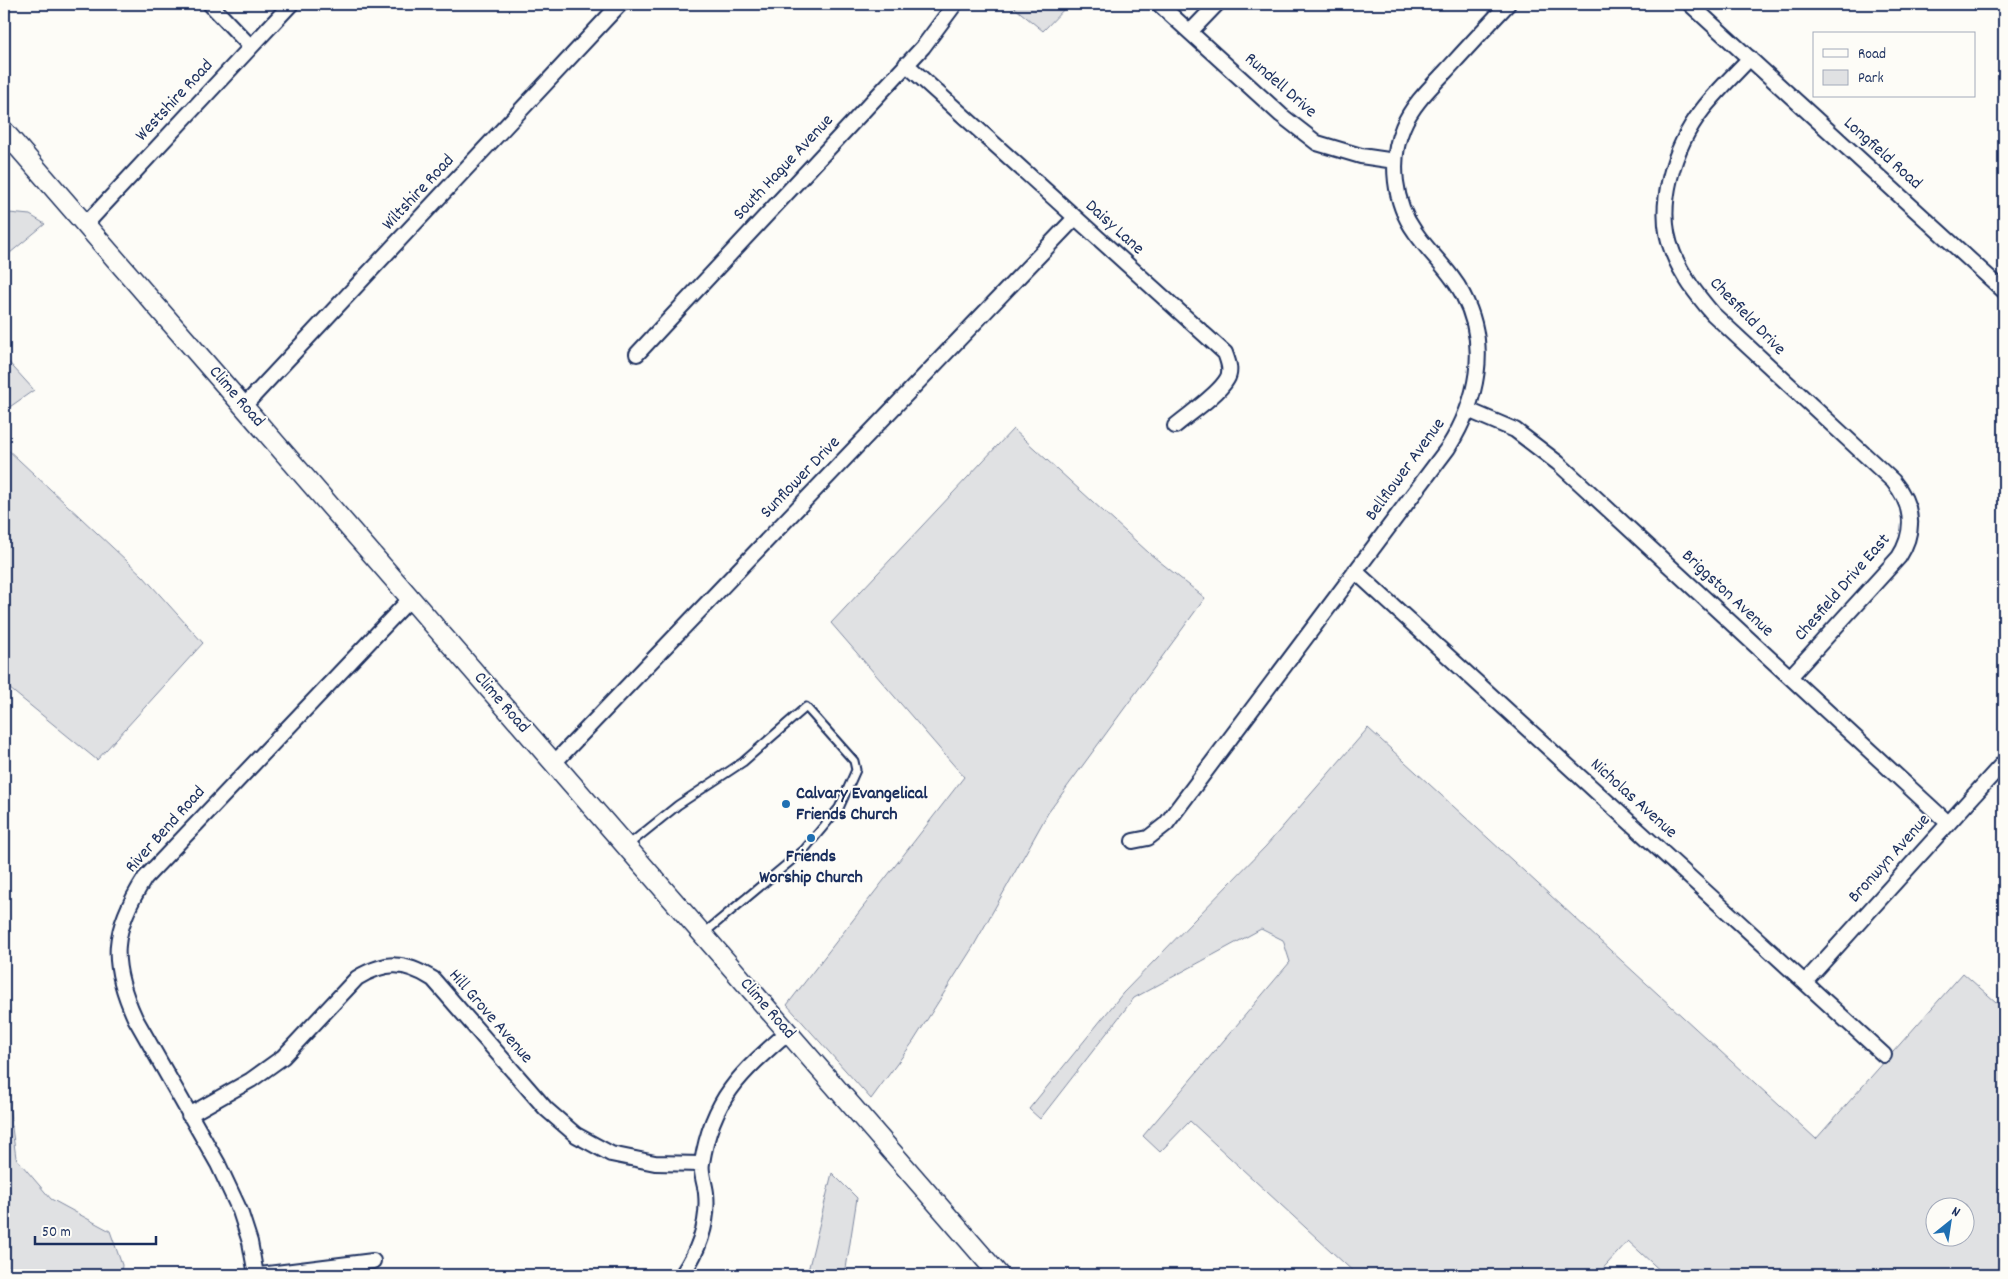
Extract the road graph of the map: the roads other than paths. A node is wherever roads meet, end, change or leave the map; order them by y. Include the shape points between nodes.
1 (210, 4) edge
2 (291, 4) edge
3 (620, 4) edge
4 (954, 4) edge
5 (1158, 4) edge
6 (1217, 4) edge
7 (1508, 4) edge
8 (1690, 4) edge
9 (1190, 32) junction
10 (251, 47) junction
11 (1750, 58) junction
12 (906, 64) junction
13 (4, 131) edge
14 (1395, 161) junction
15 (1075, 218) junction
16 (86, 224) junction
17 (2004, 291) edge
18 (637, 354) dead end
19 (244, 406) junction
20 (1468, 410) junction
21 (1175, 426) dead end
22 (1912, 518) joint
23 (1355, 570) junction
24 (410, 599) junction
25 (1790, 677) junction
26 (2004, 762) edge
27 (554, 763) junction
28 (1948, 823) junction
29 (1133, 841) dead end
30 (626, 847) junction
31 (703, 934) junction
32 (1804, 982) junction
33 (788, 1032) junction
34 (1884, 1055) dead end
35 (190, 1115) junction
36 (701, 1164) junction
37 (372, 1261) dead end
38 (258, 1275) edge
39 (682, 1275) edge
40 (999, 1275) edge

1 - 10 street
2 - 10 street, Westshire Road
3 - 19 street, Wiltshire Road
4 - 12 street, South Hague Avenue via 923,47
5 - 9 street, Rundell Drive
6 - 9 street
7 - 14 street, Bellflower Avenue via 1418,101 1402,129
8 - 11 street, Longfield Road
9 - 14 street, Rundell Drive via 1281,115 1317,143
10 - 16 street, Westshire Road
11 - 17 street, Longfield Road
11 - 22 street, Chesfield Drive via 1703,109 1674,160 1666,194 1672,252 1690,287 1712,314 1893,481 1902,492
12 - 15 street, Daisy Lane
12 - 18 street, South Hague Avenue
13 - 16 main road, Clime Road
14 - 20 street, Bellflower Avenue via 1396,184 1414,232 1452,277 1472,314 1480,358
15 - 21 street, Daisy Lane via 1225,353 1230,365 1228,378
15 - 27 street, Sunflower Drive
16 - 19 main road, Clime Road
19 - 24 main road, Clime Road
20 - 23 street, Bellflower Avenue via 1448,448
20 - 25 street, Briggston Avenue via 1515,430 1558,463
22 - 25 street, Chesfield Drive East via 1907,545 1899,557
23 - 29 street, Bellflower Avenue via 1166,824 1148,838
23 - 32 street, Nicholas Avenue
24 - 27 main road, Clime Road
24 - 35 street, River Bend Road via 145,878 122,922 118,971 124,995
25 - 28 street, Briggston Avenue
26 - 28 street, Bronwyn Avenue
27 - 30 main road, Clime Road
28 - 32 street, Bronwyn Avenue
30 - 31 main road, Clime Road
30 - 31 lane via 678,805 743,762 806,707 840,744 854,761 856,770 839,808 804,850
31 - 33 main road, Clime Road
32 - 34 street, Nicholas Avenue
33 - 36 street via 732,1084 716,1109
33 - 40 main road, Clime Road
35 - 36 street, Hill Grove Avenue via 252,1080 283,1057 357,978 386,965 403,965 433,979 546,1109 576,1135 611,1154 655,1163
35 - 38 street, River Bend Road via 240,1211
36 - 39 street via 708,1213 695,1254
37 - 38 street

